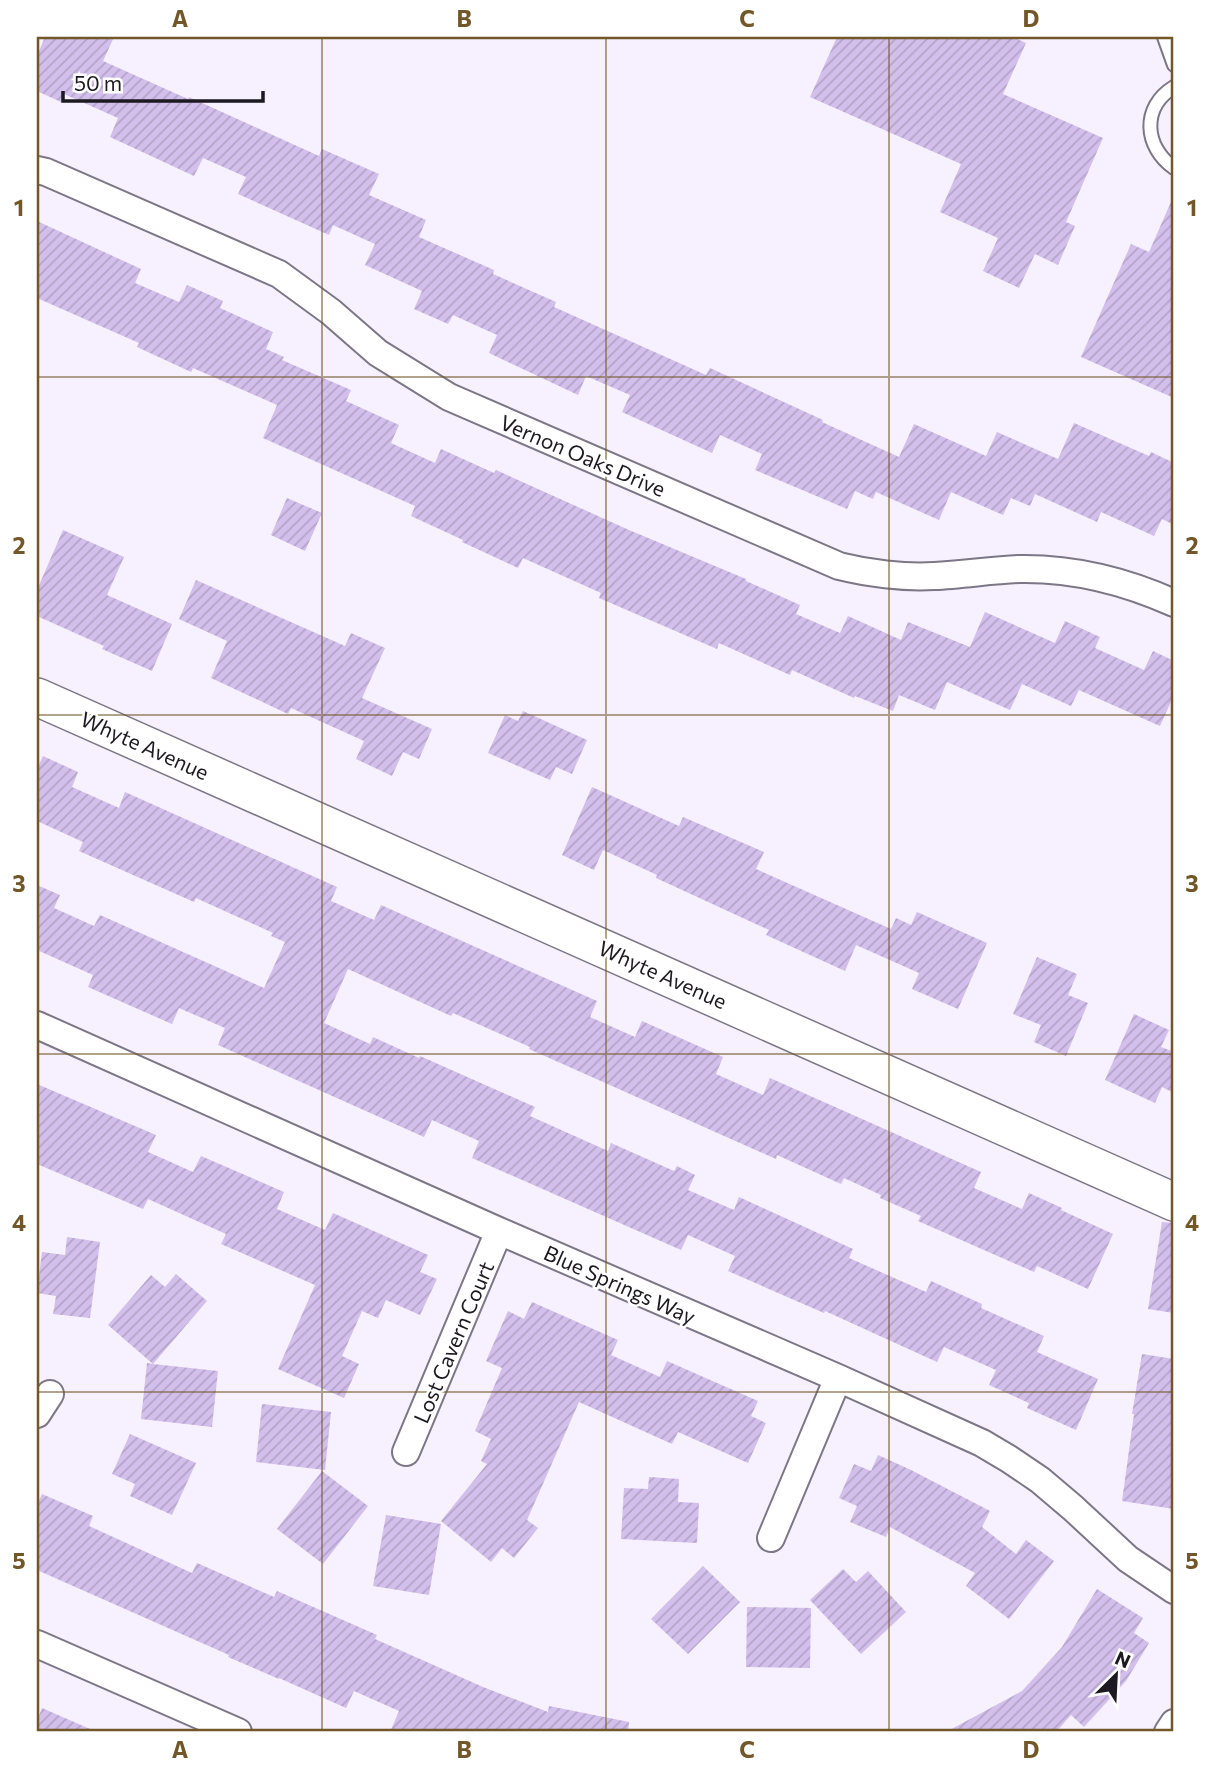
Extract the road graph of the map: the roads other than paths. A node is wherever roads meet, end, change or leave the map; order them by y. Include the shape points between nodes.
1 (1164, 37) edge
2 (1174, 65) edge
3 (1174, 87) edge
4 (1174, 168) edge
5 (37, 170) edge
6 (1174, 603) edge
7 (37, 697) edge
8 (37, 1025) edge
9 (1174, 1202) edge
10 (499, 1231) junction
11 (838, 1378) junction
12 (406, 1452) dead end
13 (771, 1538) dead end
14 (1174, 1590) edge
15 (37, 1644) edge
16 (1174, 1723) edge
17 (238, 1732) edge
18 (1168, 1732) edge

1 - 2 lane
3 - 4 lane via 1154,108 1150,127 1153,145
5 - 6 street, Vernon Oaks Drive via 279,274 378,353 449,397 839,566 864,573 930,577 1066,570 1107,578
7 - 9 street, Whyte Avenue
8 - 10 street, Blue Springs Way
10 - 11 street, Blue Springs Way
10 - 12 street, Lost Cavern Court
11 - 13 street
11 - 14 street, Blue Springs Way via 1009,1459 1040,1480 1128,1559
15 - 17 street
16 - 18 street

